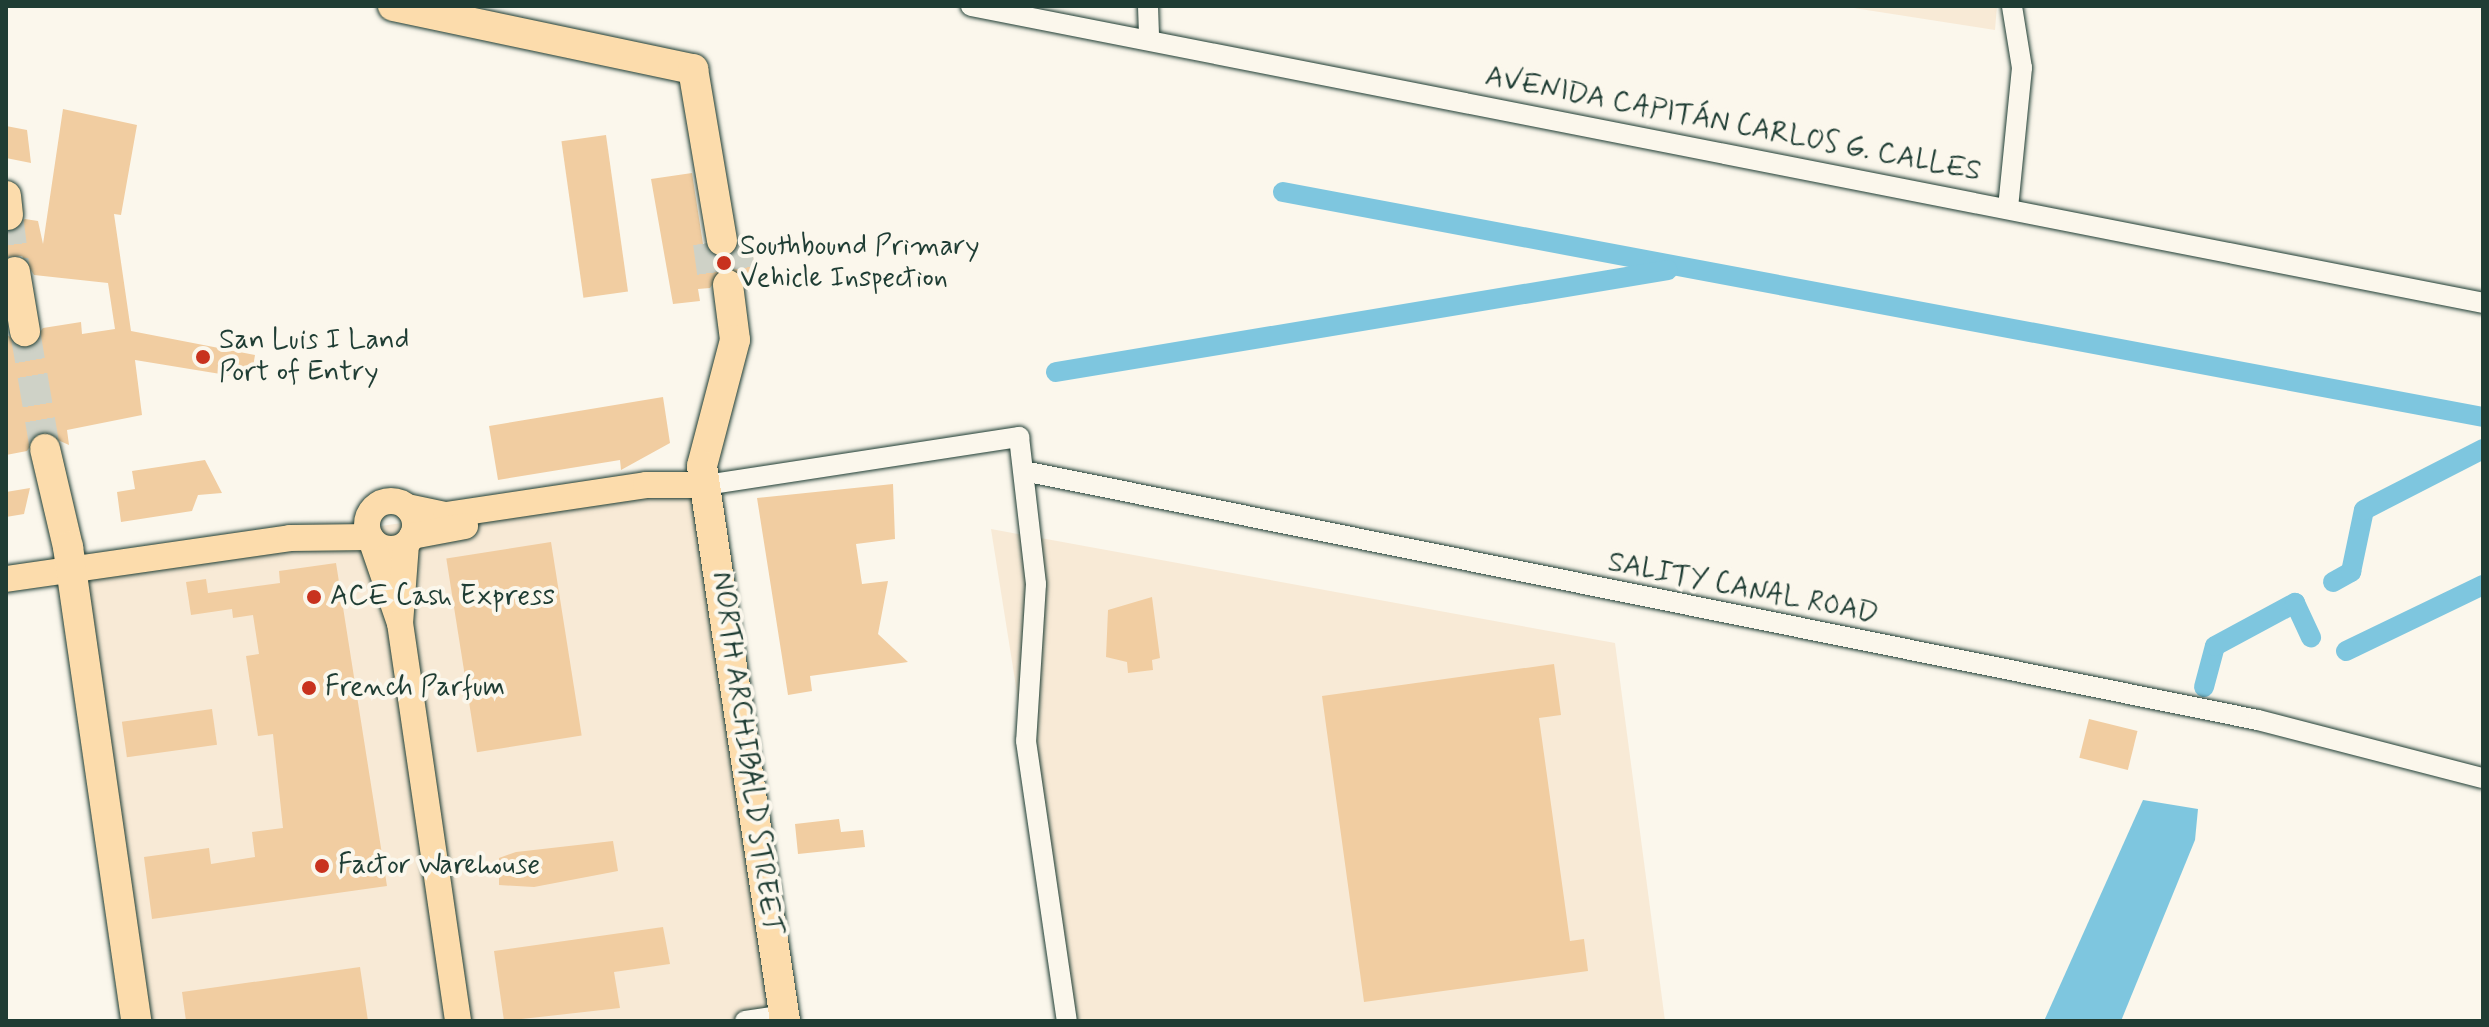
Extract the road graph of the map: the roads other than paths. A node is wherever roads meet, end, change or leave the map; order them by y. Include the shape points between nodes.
1 (379, 6) edge
2 (393, 6) edge
3 (443, 6) edge
4 (1148, 6) edge
5 (2012, 6) edge
6 (984, 7) edge
7 (1149, 39) junction
8 (2008, 208) junction
9 (721, 241) junction
10 (15, 272) tunnel mouth
11 (728, 285) tunnel mouth
12 (2483, 303) edge
13 (17, 315) tunnel mouth
14 (45, 449) tunnel mouth
15 (1024, 471) junction
16 (704, 473) junction
17 (378, 505) junction
18 (407, 507) junction
19 (290, 538) junction
20 (371, 538) junction
21 (409, 540) junction
22 (72, 571) junction
23 (6, 579) edge
24 (400, 623) junction
25 (2483, 778) edge
26 (785, 1018) edge
27 (136, 1021) edge
28 (458, 1021) edge
29 (745, 1021) edge
30 (1067, 1021) edge

1 - 9 highway via 392,19 679,76
2 - 9 highway via 693,69
3 - 9 highway via 704,61
4 - 7 street
5 - 8 street via 2022,68
6 - 7 street, AVENIDA CAPITÁN CARLOS G. CALLES
7 - 8 street, AVENIDA CAPITÁN CARLOS G. CALLES
8 - 12 street, AVENIDA CAPITÁN CARLOS G. CALLES
10 - 13 highway
11 - 16 highway via 735,340
14 - 22 highway
15 - 16 street via 1019,437
15 - 25 street, SALITY CANAL ROAD via 2258,720
15 - 30 street via 1036,584 1026,741
16 - 18 main road via 446,515
16 - 21 main road
16 - 26 highway, NORTH ARCHIBALD STREET
17 - 18 main road
17 - 19 main road
17 - 20 main road via 368,520
18 - 21 main road
19 - 20 main road
19 - 22 main road
20 - 21 main road via 391,549
20 - 24 main road
21 - 24 main road
22 - 23 main road
22 - 27 highway
24 - 28 main road
26 - 29 street

